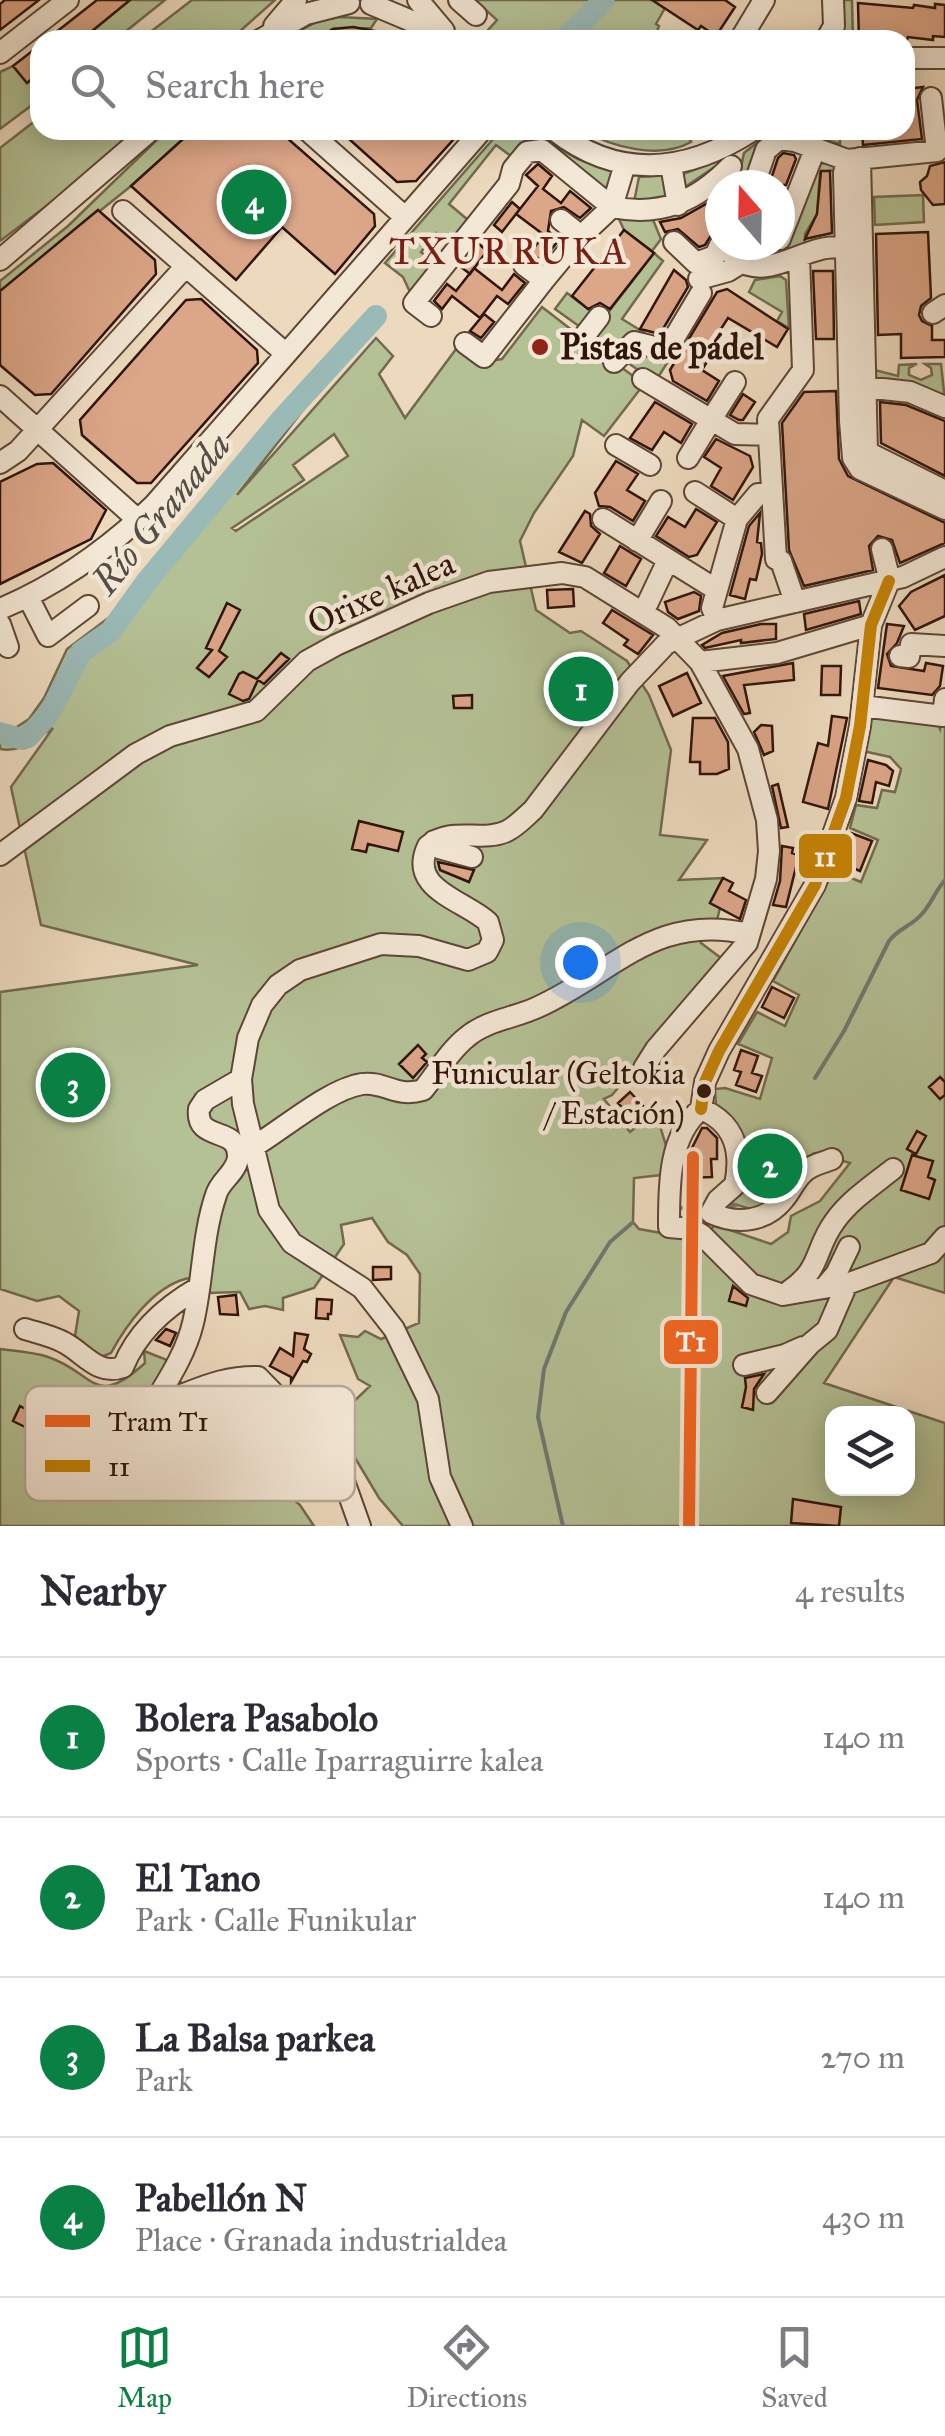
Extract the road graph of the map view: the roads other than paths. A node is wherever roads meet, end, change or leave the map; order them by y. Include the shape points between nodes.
1 (68, 0) edge
2 (296, 0) edge
3 (418, 0) edge
4 (459, 0) edge
5 (764, 0) edge
6 (834, 0) edge
7 (346, 2) edge
8 (375, 2) edge
9 (476, 16) dead end
10 (270, 30) edge
11 (277, 30) edge
12 (432, 30) edge
13 (443, 30) edge
14 (750, 30) edge
15 (832, 30) edge
16 (0, 53) edge
17 (915, 58) edge
18 (945, 58) edge
19 (932, 98) dead end
20 (136, 140) edge
21 (138, 140) edge
22 (317, 140) edge
23 (473, 140) edge
24 (568, 140) edge
25 (731, 140) edge
26 (778, 140) edge
27 (790, 140) edge
28 (815, 150) junction
29 (941, 152) edge
30 (854, 159) junction
31 (625, 164) junction
32 (670, 165) junction
33 (507, 170) junction
34 (759, 170) edge
35 (570, 172) junction
36 (705, 189) edge
37 (556, 191) dead end
38 (528, 195) dead end
39 (795, 200) edge
40 (70, 202) junction
41 (678, 204) junction
42 (612, 207) junction
43 (123, 211) dead end
44 (405, 217) junction
45 (561, 220) dead end
46 (581, 236) junction
47 (674, 242) dead end
48 (0, 243) edge
49 (846, 247) junction
50 (795, 258) edge
51 (799, 258) junction
52 (0, 260) edge
53 (705, 260) edge
54 (743, 260) edge
55 (524, 265) dead end
56 (186, 266) junction
57 (442, 267) junction
58 (0, 268) edge
59 (544, 280) junction
60 (460, 281) dead end
61 (394, 288) dead end
62 (211, 289) junction
63 (162, 292) junction
64 (414, 303) junction
65 (494, 308) dead end
66 (432, 316) dead end
67 (598, 317) dead end
68 (511, 321) junction
69 (582, 339) dead end
70 (465, 343) dead end
71 (285, 353) junction
72 (614, 362) dead end
73 (644, 379) dead end
74 (735, 382) dead end
75 (865, 387) junction
76 (0, 396) edge
77 (945, 407) edge
78 (36, 430) junction
79 (616, 444) dead end
80 (769, 446) junction
81 (688, 458) dead end
82 (0, 463) edge
83 (650, 465) dead end
84 (945, 491) edge
85 (695, 492) dead end
86 (771, 494) junction
87 (115, 500) junction
88 (660, 501) dead end
89 (945, 509) edge
90 (737, 519) junction
91 (138, 520) junction
92 (604, 520) dead end
93 (637, 540) junction
94 (111, 544) junction
95 (882, 549) dead end
96 (945, 557) edge
97 (668, 560) junction
98 (889, 581) junction
99 (718, 590) junction
100 (28, 597) junction
101 (794, 602) junction
102 (88, 606) dead end
103 (0, 609) edge
104 (643, 613) junction
105 (717, 620) junction
106 (0, 624) edge
107 (872, 625) junction
108 (677, 637) junction
109 (945, 646) edge
110 (8, 647) dead end
111 (883, 655) junction
112 (700, 662) junction
113 (945, 699) edge
114 (862, 706) junction
115 (434, 841) junction
116 (0, 855) edge
117 (472, 857) dead end
118 (750, 934) junction
119 (644, 1068) dead end
120 (241, 1079) junction
121 (701, 1109) junction
122 (253, 1147) junction
123 (832, 1159) dead end
124 (893, 1169) dead end
125 (945, 1237) edge
126 (849, 1247) dead end
127 (847, 1284) junction
128 (824, 1288) junction
129 (197, 1294) junction
130 (783, 1295) junction
131 (181, 1327) dead end
132 (25, 1329) dead end
133 (810, 1344) junction
134 (744, 1365) dead end
135 (164, 1386) edge
136 (200, 1386) edge
137 (266, 1386) edge
138 (768, 1393) dead end
139 (349, 1501) edge
140 (360, 1526) edge
141 (462, 1526) edge

1 - 16 street
2 - 10 street
3 - 13 street
4 - 9 street
5 - 14 street
6 - 15 street
7 - 8 street
7 - 11 street
8 - 12 street
17 - 18 street
19 - 29 street
20 - 48 street
21 - 40 street
22 - 44 street
23 - 44 street
24 - 31 street
25 - 32 street
26 - 34 street
27 - 28 street
28 - 30 street
28 - 39 street
29 - 30 street
30 - 49 street via 844,173
30 - 75 street
31 - 32 street
31 - 42 street
32 - 41 street
33 - 35 street via 527,152 542,150
33 - 38 street
33 - 57 street via 483,232
35 - 37 street
35 - 42 street
36 - 41 street
40 - 52 street
40 - 58 street
41 - 42 street via 653,212
42 - 46 street
43 - 56 street
44 - 71 street
45 - 46 street
46 - 59 street
47 - 53 street via 696,263
49 - 51 street
49 - 89 street via 853,458 860,469
50 - 51 street
51 - 80 street via 803,370 768,419
54 - 72 street via 700,286 668,350 634,342
55 - 59 street
56 - 62 street
56 - 63 street
57 - 60 street
57 - 64 street
59 - 68 street
61 - 64 street
62 - 63 street
62 - 71 street
63 - 78 street
64 - 66 street
65 - 68 street
67 - 69 street
68 - 70 street via 484,357
71 - 91 street
73 - 80 street via 734,434
74 - 81 street
75 - 77 street via 910,392
75 - 84 street via 866,452
76 - 78 street
78 - 82 street
78 - 87 street
79 - 83 street
80 - 86 street
85 - 90 street
86 - 90 street via 758,494
86 - 101 street via 776,559
87 - 91 street
87 - 94 street
88 - 93 street
90 - 99 street
91 - 94 street
92 - 93 street
93 - 97 street
94 - 100 street
95 - 98 street
96 - 98 street
97 - 99 street
97 - 104 street
98 - 101 street
98 - 107 street
99 - 105 street via 712,608
100 - 102 street via 48,636
100 - 103 street
101 - 105 street
104 - 108 street, Orixe kalea
104 - 116 street, Orixe kalea via 588,578 562,573 489,582 429,603 307,661 256,710 170,736 136,754
105 - 108 street
106 - 110 street
107 - 111 street
107 - 112 street via 778,653
108 - 112 street, Orixe kalea
108 - 115 street via 630,682 514,828
109 - 111 street via 911,644 910,657
111 - 114 street
112 - 118 street, Orixe kalea via 748,749 767,820 766,879
113 - 114 street via 943,716
114 - 121 street via 846,798 815,885 719,1051
115 - 117 street
115 - 120 street via 423,860 426,877 488,922 492,940 486,952 468,960 394,943 300,970 262,1005
118 - 119 street
118 - 122 street via 711,930 652,940 540,1006 479,1028 423,1090 399,1094 364,1084 347,1089
120 - 122 street
120 - 129 street via 199,1108 205,1129 227,1137 237,1150 234,1170 208,1192
121 - 123 street via 725,1124 738,1150 735,1185 715,1206 744,1221 768,1214 806,1170
121 - 130 street via 688,1120 669,1178 669,1227 702,1235 751,1284
122 - 141 street via 264,1198 282,1232 362,1288 394,1329 428,1400 440,1477
124 - 130 street via 834,1222 806,1280
125 - 127 street via 931,1254
126 - 128 street
127 - 128 street
127 - 133 street via 827,1330
128 - 130 street
129 - 131 street
129 - 132 street via 151,1322 122,1367 110,1372 62,1340
129 - 135 street via 193,1324
133 - 134 street
133 - 138 street
136 - 137 street via 237,1377 258,1378
139 - 140 street

